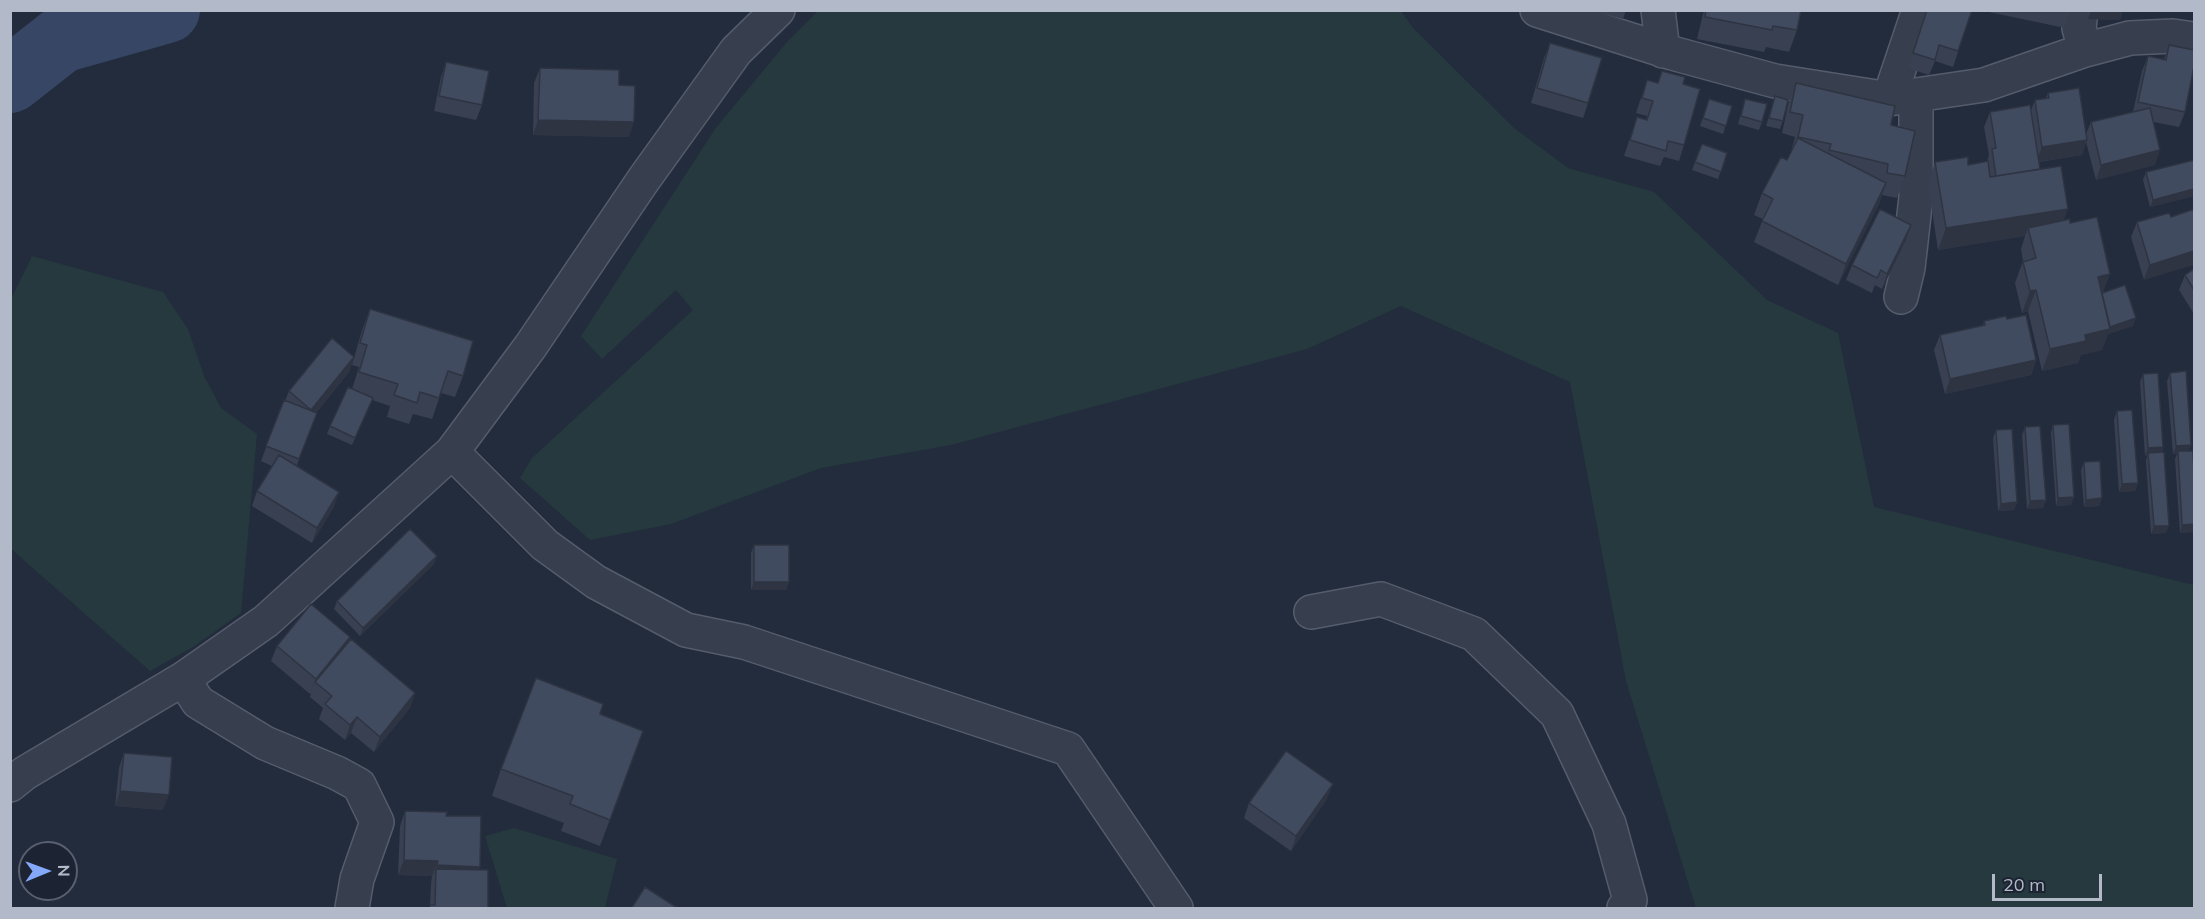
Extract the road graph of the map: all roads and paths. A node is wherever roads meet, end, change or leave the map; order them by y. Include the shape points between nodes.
1 (778, 10) edge
2 (1537, 10) edge
3 (1658, 10) edge
4 (1919, 10) edge
5 (2081, 10) edge
6 (2194, 39) edge
7 (2085, 50) junction
8 (1663, 51) junction
9 (1903, 97) junction
10 (1901, 297) dead end
11 (452, 452) junction
12 (1311, 612) dead end
13 (183, 679) junction
14 (10, 784) edge
15 (352, 909) edge
16 (1176, 909) edge
17 (1624, 909) edge

1 - 11 street via 736,51
2 - 8 street
3 - 8 street
4 - 9 street
5 - 7 street via 2079,28
6 - 7 street via 2130,39
7 - 9 street via 1984,85
8 - 9 street via 1775,81
9 - 10 street via 1916,196
11 - 13 street via 266,621
11 - 16 street via 545,545 596,582 686,630 744,642 1068,748
12 - 17 street via 1381,599 1474,634 1557,714 1609,824 1630,900
13 - 14 street
13 - 15 street via 198,702 265,743 359,786 376,822 357,879

